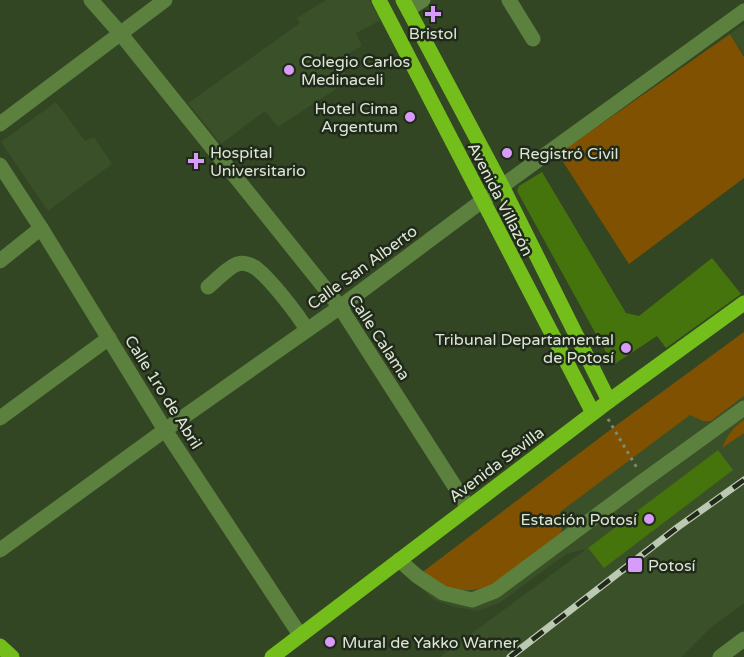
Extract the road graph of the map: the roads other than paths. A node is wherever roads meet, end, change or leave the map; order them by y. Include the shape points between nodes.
1 (91, 0) edge
2 (165, 0) edge
3 (379, 0) edge
4 (423, 0) edge
5 (509, 0) edge
6 (406, 5) edge
7 (744, 11) edge
8 (120, 33) junction
9 (533, 39) dead end
10 (0, 124) edge
11 (0, 165) edge
12 (502, 186) junction
13 (482, 201) junction
14 (41, 228) junction
15 (0, 261) edge
16 (208, 287) dead end
17 (744, 303) edge
18 (340, 307) junction
19 (307, 330) junction
20 (109, 338) junction
21 (609, 401) junction
22 (744, 408) edge
23 (593, 413) junction
24 (0, 418) edge
25 (165, 430) junction
26 (468, 507) junction
27 (0, 550) edge
28 (399, 560) junction
29 (300, 635) junction
30 (744, 639) edge
31 (272, 657) edge
32 (720, 657) edge

1 - 8 street, Calle Calama
2 - 8 street
3 - 13 main road, Avenida Villazón
4 - 6 street
5 - 9 street
6 - 12 main road, Avenida Villazón
7 - 12 street, Calle San Alberto
8 - 10 street
8 - 18 street, Calle Calama
11 - 14 street, Calle 1ro de Abril
12 - 13 street, Calle San Alberto
12 - 21 main road, Avenida Villazón
13 - 18 street, Calle San Alberto
13 - 23 main road, Avenida Villazón
14 - 15 street
14 - 20 street, Calle 1ro de Abril
16 - 19 street via 236,264 254,267
17 - 21 main road, Avenida Sevilla
18 - 19 street, Calle San Alberto
18 - 26 street, Calle Calama
19 - 25 street, Calle San Alberto
20 - 24 street
20 - 25 street, Calle 1ro de Abril
21 - 23 main road, Avenida Sevilla
22 - 28 street via 495,591 472,600 443,594
23 - 26 main road, Avenida Sevilla
25 - 27 street, Calle San Alberto
25 - 29 street, Calle 1ro de Abril
26 - 28 main road, Avenida Sevilla
28 - 29 main road, Avenida Sevilla
29 - 31 main road, Avenida Sevilla
30 - 32 street

